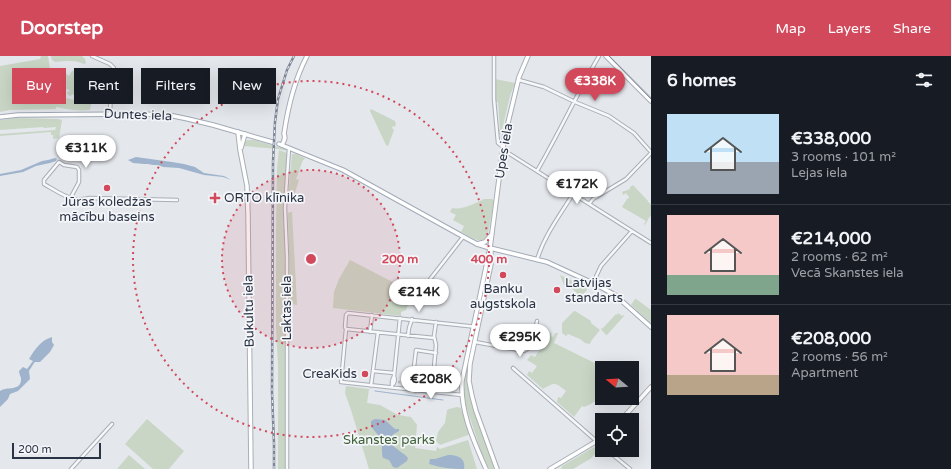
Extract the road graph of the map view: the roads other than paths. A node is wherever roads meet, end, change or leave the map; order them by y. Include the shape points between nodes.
1 (92, 56) edge
2 (307, 56) edge
3 (494, 56) edge
4 (528, 56) edge
5 (600, 56) edge
6 (606, 56) edge
7 (519, 80) junction
8 (651, 101) edge
9 (575, 102) junction
10 (110, 114) junction
11 (0, 117) edge
12 (238, 132) junction
13 (245, 134) junction
14 (272, 142) dead end
15 (290, 147) junction
16 (503, 147) junction
17 (240, 153) junction
18 (651, 153) edge
19 (537, 171) junction
20 (573, 194) junction
21 (74, 199) junction
22 (177, 200) dead end
23 (588, 204) junction
24 (632, 230) junction
25 (492, 233) junction
26 (464, 237) junction
27 (651, 243) edge
28 (478, 244) junction
29 (490, 248) junction
30 (537, 260) junction
31 (593, 284) junction
32 (419, 296) dead end
33 (372, 315) junction
34 (400, 318) junction
35 (412, 319) junction
36 (537, 321) dead end
37 (436, 322) junction
38 (475, 326) junction
39 (651, 327) edge
40 (346, 329) junction
41 (370, 332) junction
42 (378, 332) junction
43 (398, 335) junction
44 (408, 336) junction
45 (434, 338) junction
46 (475, 342) junction
47 (436, 353) junction
48 (414, 367) dead end
49 (513, 368) dead end
50 (373, 371) junction
51 (394, 374) junction
52 (433, 379) dead end
53 (405, 383) tunnel mouth
54 (371, 386) junction
55 (392, 387) junction
56 (651, 387) edge
57 (416, 391) junction
58 (462, 395) junction
59 (627, 413) edge
60 (112, 424) dead end
61 (595, 439) edge
62 (595, 442) edge
63 (615, 457) edge
64 (71, 469) edge
65 (251, 469) edge
66 (287, 469) edge
67 (486, 469) edge
68 (497, 469) edge
69 (550, 469) edge
70 (630, 469) edge

1 - 10 street via 114,68
2 - 15 main road via 293,89 280,144
3 - 16 street via 498,143
4 - 7 main road, Upes iela
5 - 9 street
6 - 8 main road
7 - 9 street via 544,87
7 - 16 main road, Upes iela
9 - 18 street via 619,122 634,133
9 - 19 street
10 - 11 main road, Duntes iela
10 - 12 main road, Duntes iela via 175,116
12 - 13 main road, Duntes iela
12 - 17 main road, Bukultu iela
13 - 14 main road, Duntes iela
13 - 17 main road, Bukultu iela
15 - 26 main road via 343,170
15 - 66 street, Laktas iela via 285,208
16 - 19 street via 505,151
16 - 25 main road, Upes iela
17 - 65 main road, Bukultu iela via 247,186 248,214
18 - 23 street via 626,179
19 - 20 street
20 - 23 street
20 - 30 street
21 - 21 street via 72,195 79,182 79,170 59,162 44,180 44,184
21 - 22 street
23 - 24 street
24 - 27 street
24 - 31 street via 602,266
25 - 28 main road via 485,242
25 - 29 main road, Upes iela
26 - 28 main road
26 - 32 street
28 - 29 main road
29 - 30 main road
29 - 38 main road, Upes iela
30 - 31 main road via 555,265
31 - 39 main road via 616,295
33 - 34 street
33 - 40 street via 348,313
33 - 41 street
34 - 35 street
34 - 43 street
35 - 37 street
35 - 44 street
36 - 46 street via 533,342 524,351
37 - 38 street
37 - 45 street
38 - 46 main road
38 - 58 main road via 463,375
40 - 41 street
40 - 54 street via 341,382
41 - 42 street
42 - 43 street
42 - 50 street
43 - 44 street
43 - 51 street
44 - 45 street
45 - 47 street
46 - 68 main road via 470,368 470,387
47 - 48 street via 416,350
47 - 52 street
49 - 61 street
50 - 51 street
50 - 54 street
51 - 55 street
51 - 55 street via 396,381
53 - 57 street via 416,384
54 - 55 street
55 - 57 street
56 - 59 main road
57 - 58 street
58 - 67 main road via 466,417
60 - 64 street
62 - 69 main road
63 - 70 street

